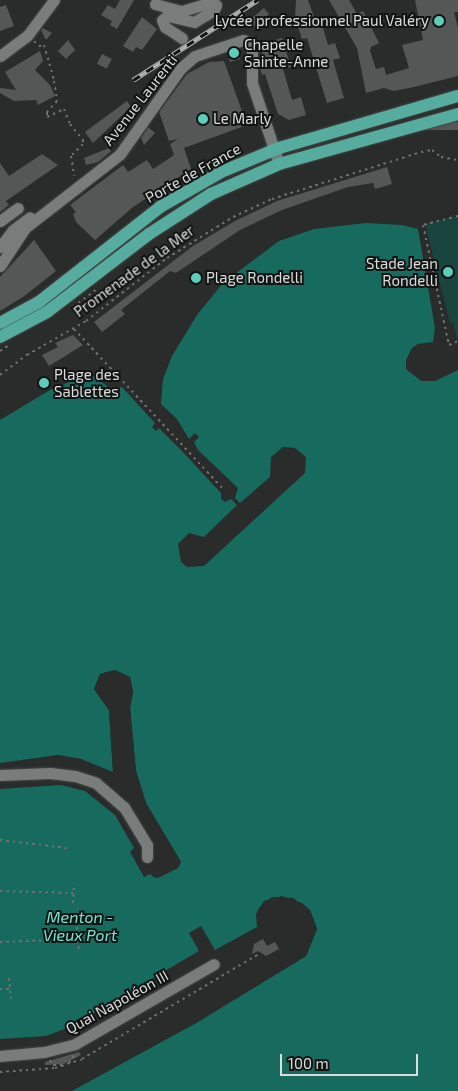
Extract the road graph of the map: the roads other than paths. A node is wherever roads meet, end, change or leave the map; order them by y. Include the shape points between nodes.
1 (54, 0) edge
2 (155, 4) dead end
3 (182, 38) tunnel mouth
4 (0, 56) edge
5 (458, 96) edge
6 (458, 114) edge
7 (273, 150) junction
8 (279, 164) junction
9 (56, 204) junction
10 (18, 208) dead end
11 (0, 221) edge
12 (0, 247) edge
13 (0, 266) edge
14 (0, 323) edge
15 (0, 337) edge
16 (0, 775) edge
17 (147, 857) dead end
18 (214, 964) dead end
19 (0, 1056) edge

1 - 4 street via 38,24
2 - 3 street via 182,11 212,2 216,5 214,10 194,22 167,16 162,20 165,28
5 - 7 main road, Porte de France
6 - 8 main road, Porte de France
7 - 8 street, Avenue Laurenti
7 - 9 street, Avenue Laurenti via 252,83 252,49 243,40 193,53 120,154
7 - 14 main road, Porte de France via 221,172 160,207 39,302
8 - 15 main road, Porte de France via 211,194 149,234 47,312
9 - 12 street via 18,225
9 - 13 street, Avenue Laurenti via 25,228
10 - 11 street
16 - 17 street via 50,773 96,783 124,807 147,845
18 - 19 street, Quai Napoléon III via 75,1044 44,1052

